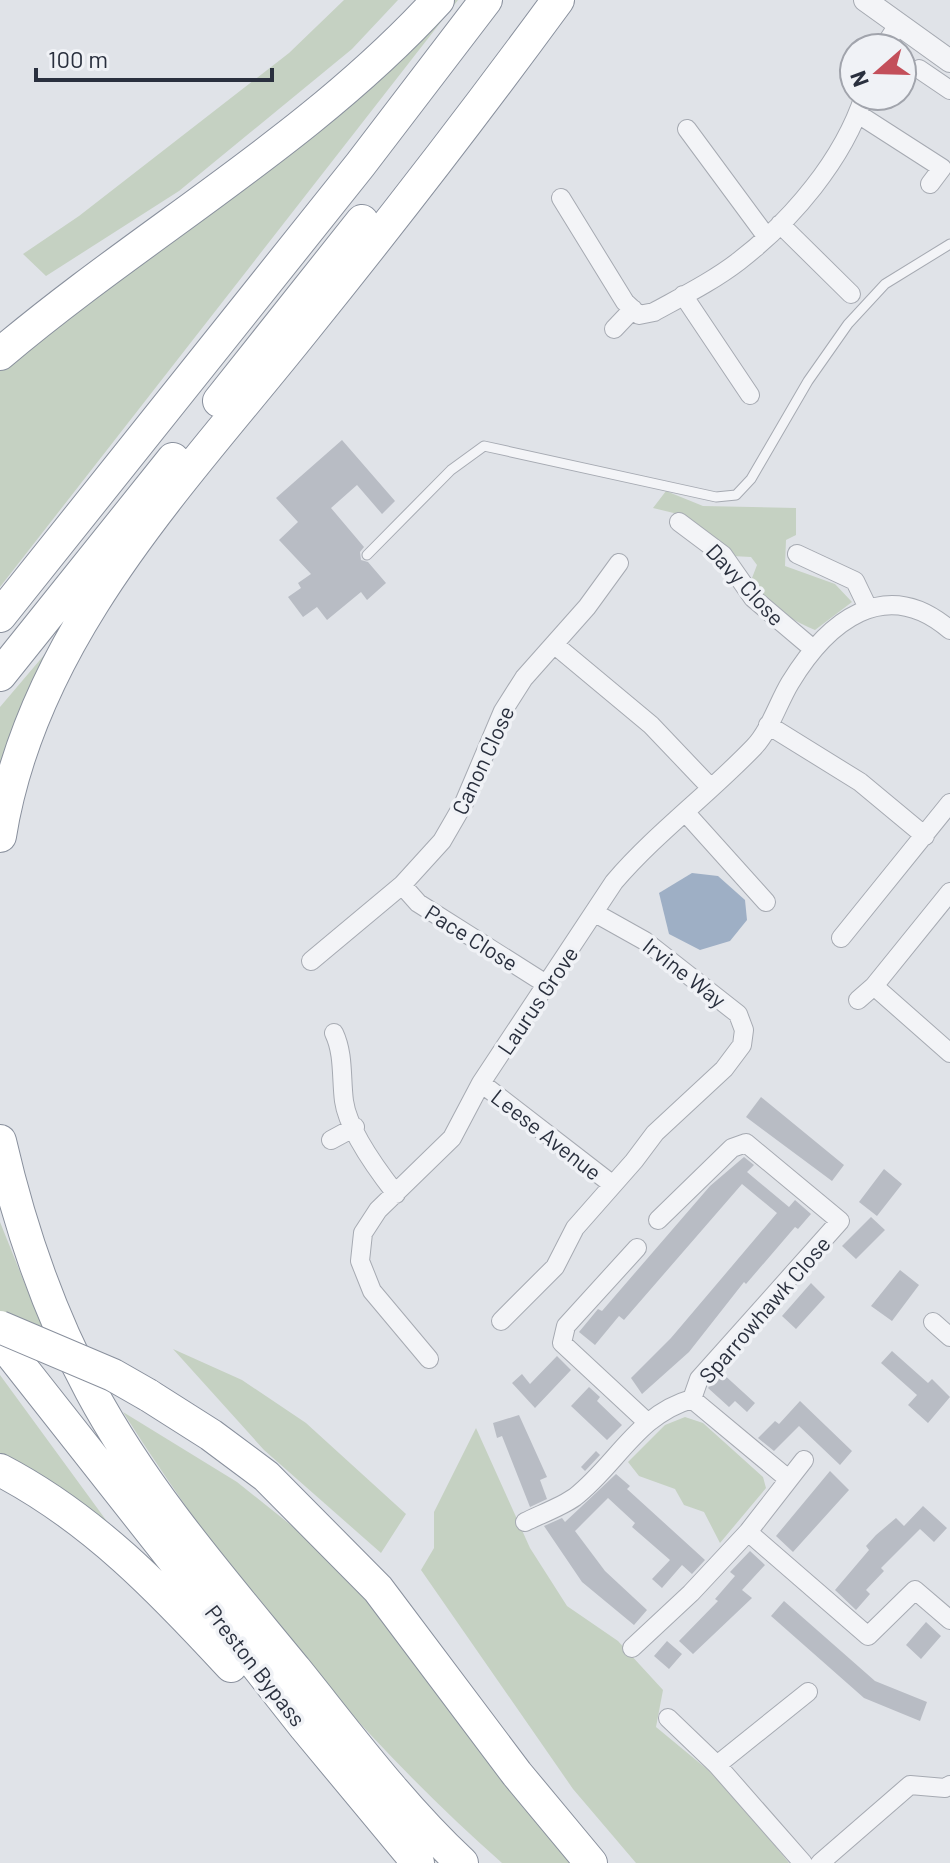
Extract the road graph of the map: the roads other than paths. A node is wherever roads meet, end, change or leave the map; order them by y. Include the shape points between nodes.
1 (423, 0) edge
2 (438, 0) edge
3 (486, 0) edge
4 (533, 0) edge
5 (558, 0) edge
6 (865, 0) edge
7 (898, 25) junction
8 (893, 32) edge
9 (950, 61) edge
10 (919, 69) dead end
11 (950, 90) edge
12 (338, 93) junction
13 (858, 112) edge
14 (871, 112) edge
15 (687, 129) dead end
16 (946, 165) edge
17 (930, 184) dead end
18 (561, 198) dead end
19 (773, 230) junction
20 (950, 244) edge
21 (851, 294) dead end
22 (683, 295) junction
23 (633, 309) junction
24 (614, 329) dead end
25 (0, 354) edge
26 (750, 395) dead end
27 (679, 522) dead end
28 (797, 554) dead end
29 (367, 555) dead end
30 (619, 563) dead end
31 (868, 608) junction
32 (0, 616) edge
33 (950, 630) edge
34 (555, 645) junction
35 (812, 648) junction
36 (0, 675) edge
37 (768, 725) junction
38 (711, 788) junction
39 (950, 803) edge
40 (686, 813) junction
41 (0, 836) edge
42 (925, 836) junction
43 (442, 841) joint
44 (402, 885) junction
45 (950, 892) edge
46 (766, 902) dead end
47 (595, 913) junction
48 (841, 938) dead end
49 (311, 961) dead end
50 (546, 984) junction
51 (874, 986) junction
52 (858, 1000) dead end
53 (334, 1033) dead end
54 (950, 1053) edge
55 (481, 1083) junction
56 (704, 1087) joint
57 (355, 1127) junction
58 (331, 1140) dead end
59 (0, 1141) edge
60 (613, 1185) junction
61 (396, 1194) junction
62 (658, 1220) dead end
63 (637, 1248) dead end
64 (501, 1321) dead end
65 (933, 1322) dead end
66 (0, 1327) edge
67 (950, 1337) edge
68 (0, 1340) edge
69 (429, 1359) dead end
70 (692, 1399) junction
71 (647, 1422) junction
72 (804, 1460) dead end
73 (0, 1470) edge
74 (787, 1478) junction
75 (525, 1522) dead end
76 (748, 1532) junction
77 (950, 1620) edge
78 (632, 1648) dead end
79 (808, 1692) dead end
80 (668, 1718) dead end
81 (717, 1765) junction
82 (950, 1785) edge
83 (458, 1858) edge
84 (417, 1863) edge
85 (591, 1863) edge
86 (803, 1863) edge
87 (820, 1863) edge

1 - 12 highway
2 - 12 highway
3 - 32 highway
4 - 36 highway
5 - 41 highway via 89,608 33,717
6 - 7 street
7 - 8 street
7 - 9 street
10 - 11 street
12 - 25 highway via 221,189
13 - 19 street via 836,157
14 - 16 street
15 - 19 street
16 - 17 street
18 - 23 street via 573,235
19 - 21 street
19 - 22 street via 739,261
20 - 29 lane via 885,284 848,324 736,495 716,497 484,446 451,470
22 - 23 street via 654,312 639,315
22 - 26 street
23 - 24 street
27 - 35 street, Davy Close via 723,555 753,598
28 - 31 street via 855,581
30 - 34 street, Canon Close
31 - 33 street, Laurus Grove via 911,605
31 - 35 street, Laurus Grove
34 - 38 street via 651,725
34 - 43 street, Canon Close via 503,711
35 - 37 street, Laurus Grove
37 - 38 street, Laurus Grove
37 - 42 street via 860,782
38 - 40 street, Laurus Grove
39 - 42 street
40 - 46 street
40 - 47 street, Laurus Grove via 637,855
42 - 48 street
43 - 44 street, Pace Close
44 - 49 street, Pace Close
44 - 50 street, Pace Close via 418,903
45 - 51 street
47 - 50 street, Laurus Grove
47 - 56 street, Irvine Way via 645,941 738,1014 742,1045
50 - 55 street, Laurus Grove
51 - 52 street
51 - 54 street
53 - 57 street via 344,1105
55 - 60 street, Leese Avenue
55 - 61 street, Laurus Grove via 452,1138
56 - 60 street, Leese Avenue via 655,1133
57 - 58 street
57 - 61 street via 374,1167
59 - 83 highway, Preston Bypass via 21,1224 91,1391 152,1484 301,1677 410,1810
60 - 64 street, Leese Avenue via 575,1228 555,1267
61 - 69 street, Laurus Grove via 378,1210 351,1263
62 - 70 street, Sparrowhawk Close via 732,1148 746,1143 840,1221 699,1379
63 - 71 street via 566,1326 562,1343
65 - 67 street
66 - 85 highway, bridge via 113,1375 266,1476 378,1589
68 - 84 highway, Preston Bypass
70 - 71 street via 669,1406
70 - 74 street
71 - 75 street via 574,1498
72 - 74 street
73 - 84 highway via 89,1525 153,1582 291,1736
74 - 76 street
76 - 77 street via 868,1636 915,1590
76 - 78 street
79 - 81 street
80 - 81 street
81 - 86 street
82 - 87 street via 910,1785

